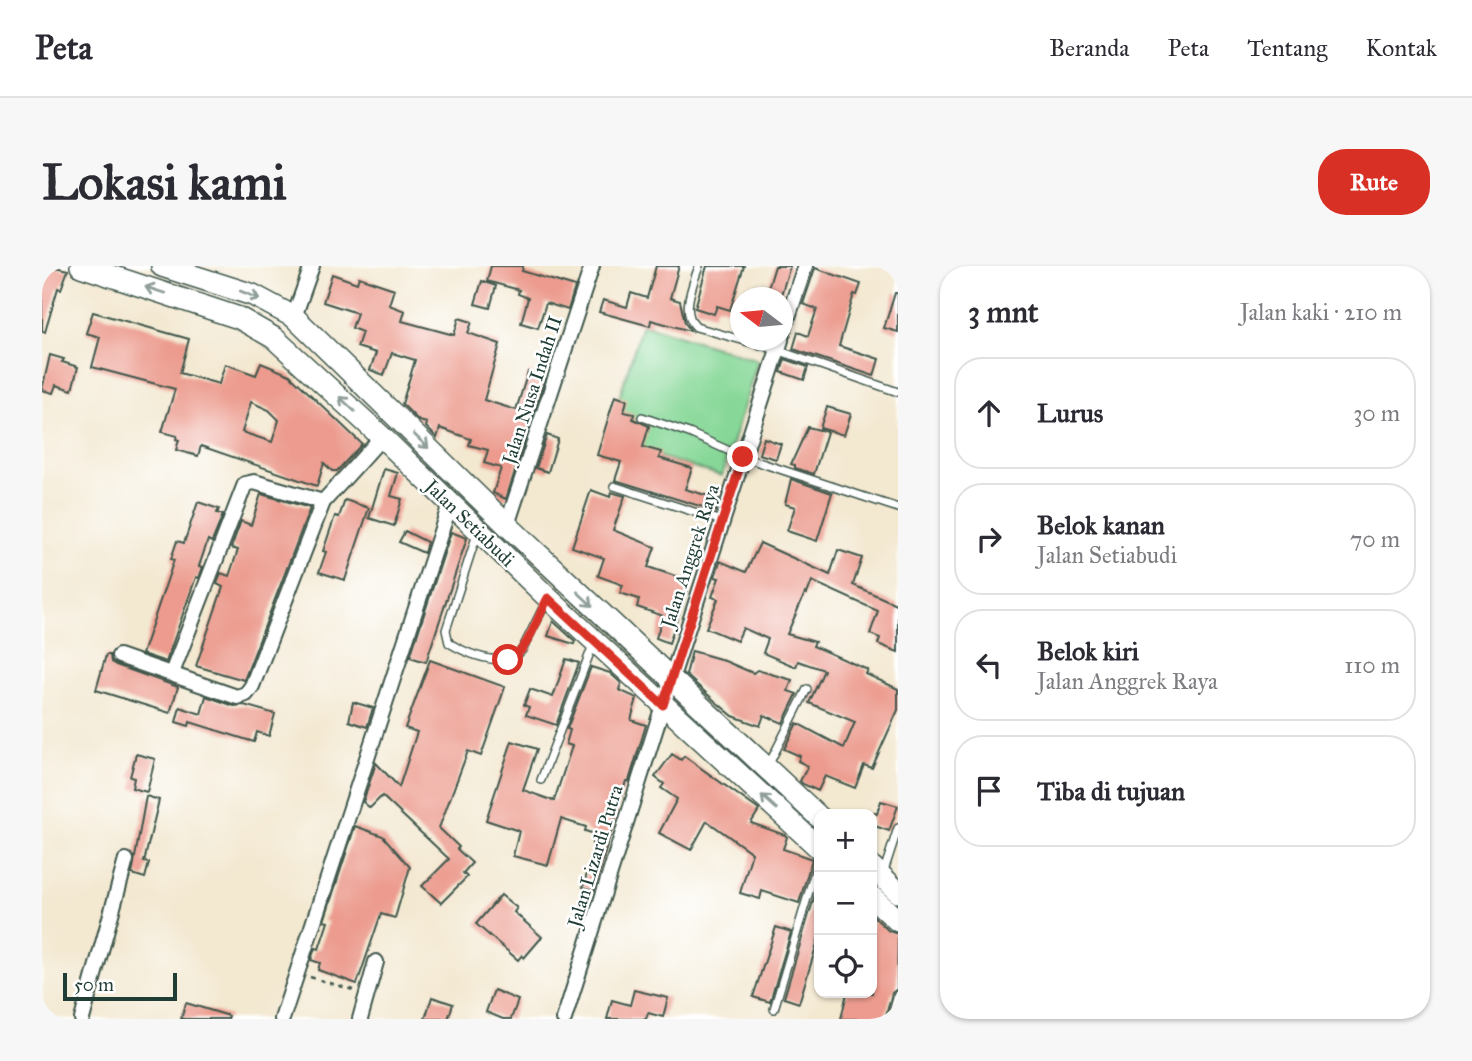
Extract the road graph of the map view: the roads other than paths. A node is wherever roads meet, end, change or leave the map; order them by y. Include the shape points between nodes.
1 (80, 266) edge
2 (162, 266) edge
3 (312, 266) edge
4 (592, 266) edge
5 (699, 266) edge
6 (805, 266) edge
7 (793, 302) edge
8 (295, 317) junction
9 (730, 333) edge
10 (793, 347) edge
11 (777, 350) edge
12 (898, 391) edge
13 (642, 416) dead end
14 (382, 437) junction
15 (743, 457) junction
16 (614, 486) dead end
17 (323, 502) junction
18 (450, 504) junction
19 (898, 508) edge
20 (722, 521) junction
21 (508, 526) junction
22 (479, 530) junction
23 (548, 598) junction
24 (594, 641) junction
25 (120, 656) dead end
26 (172, 673) junction
27 (670, 680) junction
28 (807, 689) dead end
29 (663, 705) junction
30 (767, 768) junction
31 (541, 780) dead end
32 (814, 812) edge
33 (898, 828) edge
34 (814, 843) edge
35 (127, 860) dead end
36 (815, 872) edge
37 (877, 872) edge
38 (898, 892) edge
39 (877, 902) edge
40 (898, 921) edge
41 (376, 962) dead end
42 (898, 995) edge
43 (774, 1009) dead end
44 (82, 1019) edge
45 (282, 1019) edge
46 (360, 1019) edge
47 (565, 1019) edge
48 (891, 1019) edge

14 -> 1 main road, Jalan Setiabudi via 274,338 239,318
2 -> 8 main road, Jalan Setiabudi via 253,295
3 - 8 street
4 - 21 street, Jalan Nusa Indah II
5 - 9 lane via 689,304 691,322
6 - 7 street, Jalan Anggrek Raya
8 -> 21 main road, Jalan Setiabudi
10 - 12 lane
11 - 15 street, Jalan Anggrek Raya
13 - 15 lane
14 - 17 street
14 - 18 main road, Jalan Setiabudi
15 - 19 lane
15 - 20 street, Jalan Anggrek Raya
16 - 20 lane
17 - 26 street via 254,482 245,484
17 - 26 street via 246,694 237,696
18 - 22 main road, Jalan Setiabudi
18 - 45 street
20 - 27 street, Jalan Anggrek Raya
21 -> 27 main road, Jalan Setiabudi
22 - 23 main road, Jalan Setiabudi
22 - 23 lane via 446,629 449,643 488,659 514,658
23 - 24 main road, Jalan Setiabudi
24 - 29 main road, Jalan Setiabudi
24 - 31 lane
25 - 26 street
27 - 29 street, Jalan Anggrek Raya
27 - 30 main road, Jalan Setiabudi
28 - 30 lane
34 -> 29 main road, Jalan Setiabudi
29 - 47 street, Jalan Lizardi Putra
30 - 32 main road, Jalan Setiabudi
33 - 37 lane
35 - 44 street
36 - 43 lane
37 - 38 main road
39 - 40 main road
41 - 46 street
42 - 48 lane

